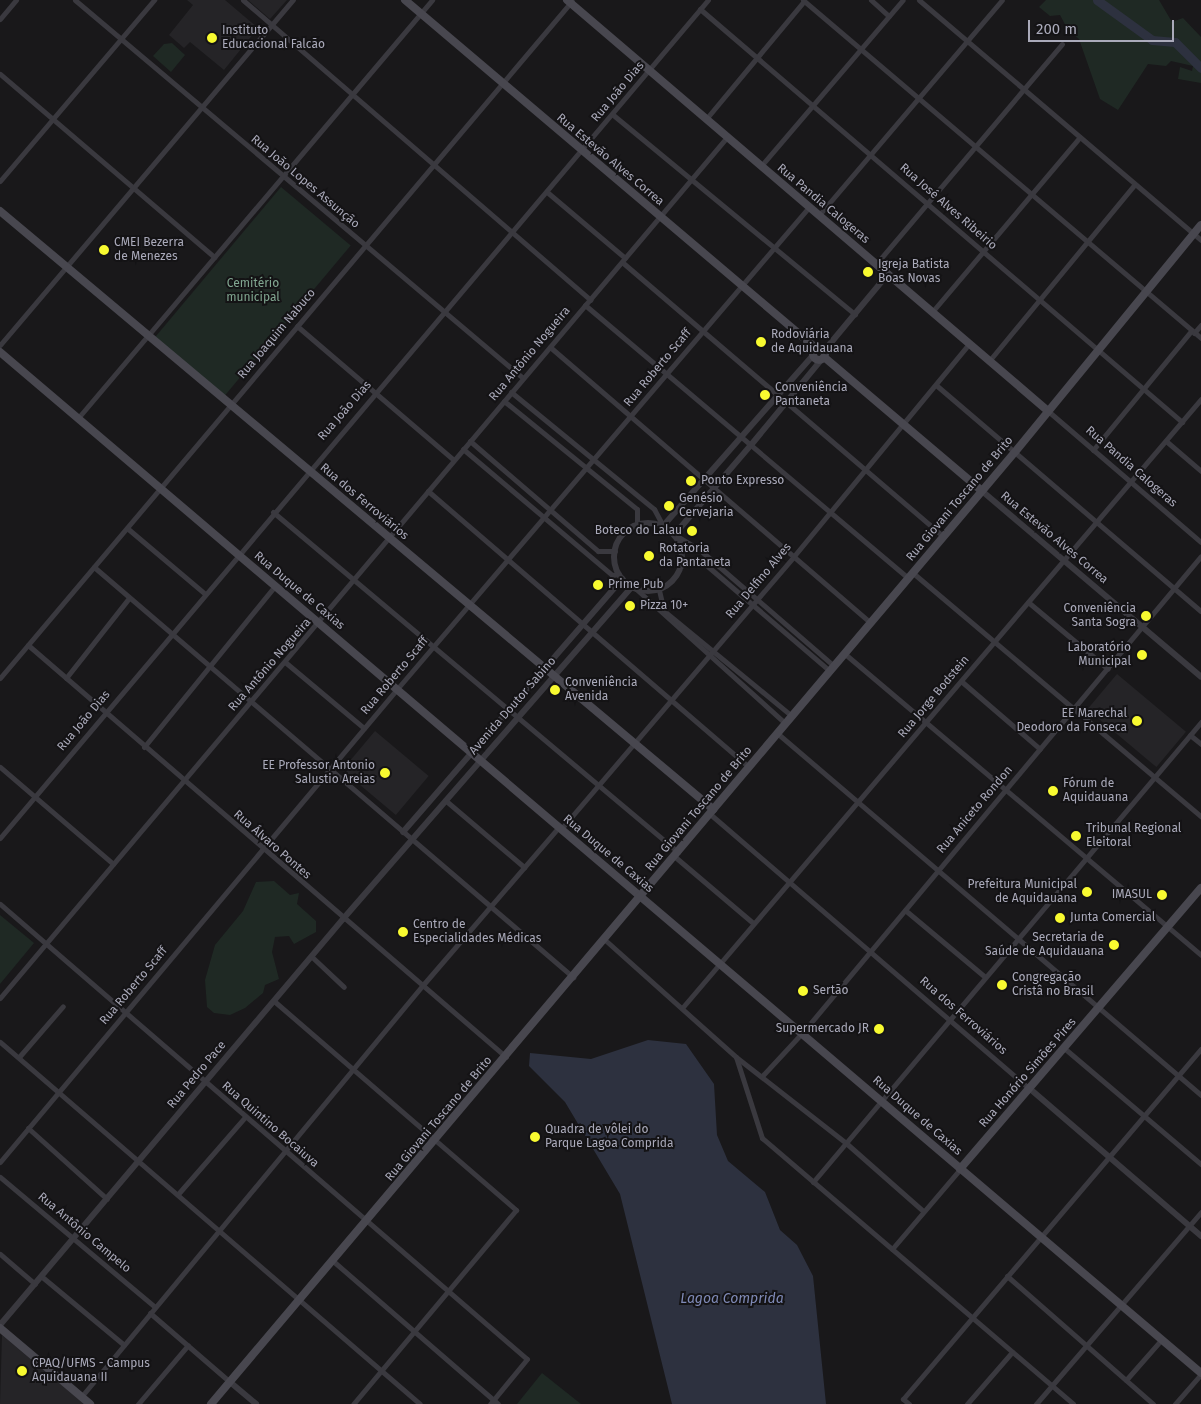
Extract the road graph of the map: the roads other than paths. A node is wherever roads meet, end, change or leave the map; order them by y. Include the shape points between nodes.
1 (16, 0) edge
2 (75, 0) edge
3 (154, 0) edge
4 (243, 0) edge
5 (293, 0) edge
6 (405, 0) edge
7 (432, 0) edge
8 (708, 0) edge
9 (803, 0) edge
10 (871, 0) edge
11 (903, 0) edge
12 (919, 0) edge
13 (1002, 0) edge
14 (570, 1) edge
15 (700, 8) junction
16 (421, 13) junction
17 (889, 16) junction
18 (0, 19) edge
19 (271, 25) junction
20 (121, 39) junction
21 (967, 41) junction
22 (1062, 44) dead end
23 (860, 49) junction
24 (757, 57) junction
25 (649, 70) junction
26 (0, 74) edge
27 (503, 83) junction
28 (1023, 89) junction
29 (352, 94) junction
30 (919, 98) junction
31 (813, 105) junction
32 (201, 107) junction
33 (612, 114) junction
34 (53, 119) junction
35 (706, 119) junction
36 (727, 137) junction
37 (1080, 138) junction
38 (975, 146) junction
39 (582, 150) junction
40 (871, 154) junction
41 (434, 165) junction
42 (761, 166) junction
43 (282, 176) junction
44 (692, 179) junction
45 (0, 181) edge
46 (1135, 184) junction
47 (133, 188) junction
48 (546, 192) junction
49 (1030, 194) junction
50 (927, 203) junction
51 (809, 207) junction
52 (0, 211) edge
53 (819, 215) junction
54 (660, 217) junction
55 (1201, 225) edge
56 (512, 232) junction
57 (1194, 234) junction
58 (1201, 240) edge
59 (1087, 243) junction
60 (365, 246) junction
61 (774, 247) junction
62 (983, 251) junction
63 (214, 257) junction
64 (624, 260) junction
65 (876, 264) junction
66 (66, 267) junction
67 (888, 274) junction
68 (741, 286) junction
69 (1147, 293) junction
70 (590, 300) junction
71 (1040, 300) junction
72 (585, 305) junction
73 (444, 312) junction
74 (932, 312) junction
75 (855, 314) junction
76 (1201, 324) edge
77 (297, 326) junction
78 (704, 329) junction
79 (1193, 332) junction
80 (148, 335) junction
81 (1201, 338) edge
82 (0, 344) edge
83 (970, 344) junction
84 (550, 347) junction
85 (1100, 351) junction
86 (0, 352) edge
87 (819, 354) junction
88 (989, 361) junction
89 (666, 374) junction
90 (523, 378) junction
91 (936, 385) junction
92 (1144, 389) junction
93 (375, 392) junction
94 (511, 392) junction
95 (778, 394) junction
96 (504, 401) junction
97 (787, 402) junction
98 (1200, 402) edge
99 (231, 405) junction
100 (1048, 412) junction
101 (630, 416) junction
102 (78, 418) junction
103 (1182, 422) junction
104 (903, 424) junction
105 (741, 436) junction
106 (470, 441) junction
107 (1166, 441) junction
108 (752, 445) junction
109 (463, 449) junction
110 (1094, 450) junction
111 (1015, 452) junction
112 (593, 459) junction
113 (454, 460) junction
114 (586, 468) junction
115 (866, 469) junction
116 (308, 470) junction
117 (1201, 471) edge
118 (704, 479) junction
119 (1131, 482) junction
120 (160, 488) junction
121 (714, 488) junction
122 (428, 491) junction
123 (982, 491) junction
124 (550, 510) junction
125 (272, 512) junction
126 (830, 513) junction
127 (544, 517) junction
128 (1096, 522) junction
129 (637, 525) junction
130 (663, 526) junction
131 (127, 528) junction
132 (674, 534) junction
133 (944, 536) junction
134 (388, 537) junction
135 (1201, 542) edge
136 (615, 551) junction
137 (237, 554) junction
138 (794, 556) junction
139 (1201, 556) edge
140 (1063, 560) junction
141 (506, 561) junction
142 (681, 566) junction
143 (94, 567) junction
144 (910, 576) junction
145 (621, 577) junction
146 (354, 580) junction
147 (275, 586) junction
148 (633, 588) junction
149 (1175, 589) junction
150 (659, 590) junction
151 (204, 593) junction
152 (129, 598) junction
153 (758, 599) junction
154 (1028, 602) junction
155 (469, 604) junction
156 (753, 604) junction
157 (1201, 611) edge
158 (319, 623) junction
159 (870, 623) junction
160 (584, 624) junction
161 (1144, 628) junction
162 (592, 632) junction
163 (170, 634) junction
164 (994, 642) junction
165 (28, 645) junction
166 (433, 647) junction
167 (711, 654) junction
168 (844, 654) junction
169 (285, 662) junction
170 (209, 666) junction
171 (546, 668) junction
172 (832, 669) junction
173 (1108, 669) junction
174 (554, 676) junction
175 (1201, 677) edge
176 (0, 678) edge
177 (66, 678) junction
178 (960, 681) junction
179 (397, 689) junction
180 (672, 699) junction
181 (251, 702) junction
182 (1074, 709) junction
183 (509, 710) junction
184 (104, 712) junction
185 (792, 716) junction
186 (518, 717) junction
187 (926, 722) junction
188 (1201, 722) edge
189 (786, 724) junction
190 (364, 728) junction
191 (778, 733) junction
192 (1190, 735) junction
193 (635, 742) junction
194 (1201, 744) edge
195 (144, 747) junction
196 (1040, 749) junction
197 (472, 752) junction
198 (480, 760) junction
199 (0, 767) edge
200 (749, 767) junction
201 (330, 768) junction
202 (1155, 777) junction
203 (183, 782) junction
204 (598, 785) junction
205 (1005, 790) junction
206 (34, 797) junction
207 (445, 800) junction
208 (858, 801) junction
209 (712, 812) junction
210 (1201, 816) edge
211 (559, 829) junction
212 (403, 832) junction
213 (0, 838) edge
214 (411, 839) junction
215 (262, 850) junction
216 (676, 854) junction
217 (1086, 858) junction
218 (113, 864) junction
219 (524, 867) junction
220 (938, 870) junction
221 (788, 882) junction
222 (1201, 888) edge
223 (640, 896) junction
224 (0, 904) edge
225 (491, 907) junction
226 (905, 910) junction
227 (342, 919) junction
228 (753, 923) junction
229 (1168, 927) junction
230 (604, 939) junction
231 (1018, 939) junction
232 (46, 944) junction
233 (871, 952) junction
234 (1201, 955) edge
235 (311, 956) junction
236 (719, 963) junction
237 (573, 977) junction
238 (985, 977) junction
239 (422, 986) junction
240 (344, 987) dead end
241 (0, 998) edge
242 (274, 1001) junction
243 (63, 1006) dead end
244 (682, 1008) junction
245 (1099, 1008) junction
246 (125, 1013) junction
247 (950, 1019) junction
248 (802, 1032) junction
249 (0, 1042) edge
250 (1064, 1048) junction
251 (1201, 1049) edge
252 (506, 1057) junction
253 (736, 1057) junction
254 (18, 1058) junction
255 (353, 1069) junction
256 (762, 1075) junction
257 (1178, 1075) junction
258 (205, 1082) junction
259 (1029, 1088) junction
260 (59, 1092) junction
261 (1201, 1094) edge
262 (882, 1100) junction
263 (1144, 1115) junction
264 (245, 1117) junction
265 (28, 1128) junction
266 (435, 1140) junction
267 (846, 1143) junction
268 (285, 1151) junction
269 (1108, 1157) junction
270 (139, 1160) junction
271 (0, 1162) edge
272 (1201, 1164) edge
273 (960, 1169) junction
274 (0, 1177) edge
275 (813, 1182) junction
276 (178, 1194) junction
277 (107, 1199) junction
278 (923, 1211) junction
279 (1201, 1212) edge
280 (366, 1222) junction
281 (1189, 1226) junction
282 (218, 1230) junction
283 (1041, 1236) junction
284 (1201, 1236) edge
285 (73, 1238) junction
286 (892, 1249) junction
287 (0, 1254) edge
288 (333, 1261) junction
289 (41, 1276) junction
290 (1007, 1276) junction
291 (35, 1284) junction
292 (448, 1291) junction
293 (299, 1302) junction
294 (1122, 1305) junction
295 (154, 1306) junction
296 (150, 1313) junction
297 (972, 1318) junction
298 (0, 1326) edge
299 (414, 1332) junction
300 (1162, 1339) junction
301 (124, 1345) junction
302 (188, 1345) junction
303 (1086, 1345) junction
304 (1012, 1352) junction
305 (382, 1371) junction
306 (1201, 1373) edge
307 (1126, 1380) junction
308 (230, 1382) junction
309 (1052, 1386) junction
310 (81, 1397) junction
311 (494, 1403) edge
312 (90, 1404) edge
313 (138, 1404) edge
314 (212, 1404) edge
315 (256, 1404) edge
316 (353, 1404) edge
317 (420, 1404) edge
318 (909, 1404) edge
319 (967, 1404) edge
320 (1036, 1404) edge
321 (1073, 1404) edge
322 (1153, 1404) edge
323 (1175, 1404) edge

1 - 18 street
2 - 20 street, Rua João Lopes Assunção
3 - 20 street
4 - 19 street
5 - 19 street
6 - 16 main road, Rua Estevão Alves Correa
7 - 16 street
8 - 15 street, Rua João Dias
9 - 23 street
9 - 24 street
10 - 17 street
11 - 17 street
12 - 21 street
13 - 21 street
14 - 25 main road, Rua Pandia Calogeras
14 - 27 street, Rua Joaquim Nabuco
15 - 24 street, Rua José Alves Ribeirio
15 - 25 street, Rua João Dias
16 - 27 main road, Rua Estevão Alves Correa
16 - 29 street
17 - 23 street
19 - 29 street
19 - 32 street
20 - 32 street, Rua João Lopes Assunção
20 - 34 street
21 - 28 street
21 - 30 street
22 - 28 street
23 - 30 street
23 - 31 street
24 - 31 street, Rua José Alves Ribeirio
24 - 35 street
25 - 33 street, Rua João Dias
25 - 35 main road, Rua Pandia Calogeras
26 - 34 street
27 - 39 main road, Rua Estevão Alves Correa
27 - 41 street, Rua Joaquim Nabuco
28 - 37 street
28 - 38 street
29 - 41 street
29 - 43 street
30 - 38 street
30 - 40 street
31 - 40 street, Rua José Alves Ribeirio
31 - 42 street
32 - 43 street, Rua João Lopes Assunção
32 - 47 street
33 - 39 street, Rua João Dias
33 - 44 street
34 - 45 street
34 - 47 street
35 - 36 main road, Rua Pandia Calogeras
36 - 42 main road, Rua Pandia Calogeras
36 - 44 street, Rua Antônio Nogueira
37 - 46 street
37 - 49 street
38 - 49 street
38 - 50 street
39 - 48 street, Rua João Dias
39 - 54 main road, Rua Estevão Alves Correa
40 - 50 street, Rua José Alves Ribeirio
40 - 53 street
41 - 56 street
41 - 60 street, Rua Joaquim Nabuco
42 - 51 main road, Rua Pandia Calogeras
43 - 60 street, Rua João Lopes Assunção
43 - 63 street
44 - 54 street, Rua Antônio Nogueira
44 - 61 street
46 - 57 street
46 - 59 street
47 - 63 street
47 - 66 street
48 - 56 street, Rua João Dias
48 - 64 street
49 - 59 street
49 - 62 street
50 - 62 street, Rua José Alves Ribeirio
50 - 65 street
51 - 53 main road, Rua Pandia Calogeras
51 - 61 street, Rua Roberto Scaff
52 - 66 main road, Rua dos Ferroviários
53 - 65 main road, Rua Pandia Calogeras
54 - 64 street, Rua Antônio Nogueira
54 - 68 main road, Rua Estevão Alves Correa
55 - 57 main road, Rua Giovani Toscano de Brito
56 - 70 street
56 - 73 street, Rua João Dias
57 - 58 street
57 - 69 main road, Rua Giovani Toscano de Brito
59 - 69 street
59 - 71 street
60 - 73 street, Rua João Lopes Assunção
60 - 77 street, Rua Joaquim Nabuco
61 - 68 street, Rua Roberto Scaff
61 - 75 street
62 - 71 street, Rua José Alves Ribeirio
62 - 74 street
63 - 80 street
64 - 70 street, Rua Antônio Nogueira
64 - 78 street
65 - 67 main road, Rua Pandia Calogeras
66 - 80 main road, Rua dos Ferroviários
66 - 82 street
67 - 74 main road, Rua Pandia Calogeras
67 - 75 street
68 - 78 street, Rua Roberto Scaff
68 - 87 main road, Rua Estevão Alves Correa
69 - 79 street
69 - 85 main road, Rua Giovani Toscano de Brito
70 - 72 street, Rua Antônio Nogueira
71 - 85 street, Rua José Alves Ribeirio
71 - 88 street
72 - 84 street, Rua Antônio Nogueira
72 - 89 street
73 - 90 street, Rua João Lopes Assunção
73 - 93 street, Rua João Dias
74 - 83 main road, Rua Pandia Calogeras
75 - 87 street
76 - 79 street
77 - 93 street
77 - 99 street, Rua Joaquim Nabuco
78 - 89 street, Rua Roberto Scaff
78 - 95 street
79 - 81 street
79 - 92 street
80 - 99 main road, Rua dos Ferroviários
80 - 102 street
83 - 88 main road, Rua Pandia Calogeras
83 - 91 street, Rua Delfino Alves
84 - 90 street, Rua Antônio Nogueira
84 - 101 street
85 - 92 street, Rua José Alves Ribeirio
85 - 100 main road, Rua Giovani Toscano de Brito
86 - 102 main road, Rua Duque de Caxias
87 - 95 street
87 - 97 street
87 - 104 main road, Rua Estevão Alves Correa
88 - 100 main road, Rua Pandia Calogeras
89 - 101 street, Rua Roberto Scaff
89 - 105 street
90 - 94 street, Rua Antônio Nogueira
91 - 104 street, Rua Delfino Alves
91 - 111 street
92 - 103 street, Rua José Alves Ribeirio
92 - 110 street
93 - 113 street
93 - 116 street, Rua João Dias
94 - 96 street, Rua Antônio Nogueira
94 - 112 street
95 - 97 street
95 - 105 street
96 - 106 street, Rua Antônio Nogueira
96 - 114 street
97 - 108 street
97 - 115 street
98 - 103 street, Rua Jorge Bodstein
99 - 116 main road, Rua dos Ferroviários
99 - 120 street, Rua Joaquim Nabuco
100 - 110 street, Rua Pandia Calogeras
100 - 111 main road, Rua Giovani Toscano de Brito
101 - 112 street, Rua Roberto Scaff
101 - 118 street
102 - 120 main road, Rua Duque de Caxias
103 - 107 street, Rua Jorge Bodstein
104 - 115 street, Rua Delfino Alves
104 - 123 main road, Rua Estevão Alves Correa
105 - 108 street
105 - 118 street
106 - 109 street, Rua Antônio Nogueira
106 - 124 street
107 - 117 street
107 - 119 street, Rua Jorge Bodstein
108 - 121 street
108 - 126 street
109 - 113 street, Rua Antônio Nogueira
109 - 127 street
110 - 119 street, Rua Pandia Calogeras
111 - 123 main road, Rua Giovani Toscano de Brito
111 - 128 street
112 - 114 street, Rua Roberto Scaff
112 - 130 street via 654,509
113 - 122 street, Rua Antônio Nogueira
114 - 124 street, Rua Roberto Scaff
114 - 129 street via 637,510
115 - 126 street, Rua Delfino Alves
115 - 133 street
116 - 125 street, Rua João Dias
116 - 134 main road, Rua dos Ferroviários
118 - 121 street
118 - 130 street
119 - 128 street, Rua Jorge Bodstein
119 - 135 street, Rua Pandia Calogeras
120 - 131 street, Rua Joaquim Nabuco
120 - 137 main road, Rua Duque de Caxias
121 - 132 street
121 - 138 street
122 - 134 street, Rua Antônio Nogueira
122 - 141 street
123 - 133 main road, Rua Giovani Toscano de Brito
123 - 140 street, Rua Estevão Alves Correa
124 - 127 street, Rua Roberto Scaff
124 - 136 street via 598,551
125 - 137 street, Rua João Dias
125 - 146 street
126 - 138 street, Rua Delfino Alves
126 - 144 street
127 - 141 street, Rua Roberto Scaff
127 - 145 street via 612,575
128 - 140 street, Rua Jorge Bodstein
128 - 149 street
129 - 130 street
129 - 136 street via 622,535
130 - 132 street
131 - 143 street, Rua Joaquim Nabuco
131 - 151 street
132 - 142 street via 682,555
132 - 153 street via 700,550
133 - 144 main road, Rua Giovani Toscano de Brito
134 - 146 street, Rua Antônio Nogueira
134 - 155 main road, Rua dos Ferroviários
136 - 145 street
137 - 147 main road, Rua Duque de Caxias
137 - 151 street, Rua João Dias
138 - 153 street, Rua Delfino Alves
138 - 159 street
139 - 149 street, Rua Aniceto Rondon
140 - 154 street, Rua Jorge Bodstein
140 - 161 street, Rua Estevão Alves Correa
141 - 155 street, Rua Roberto Scaff
141 - 160 street
142 - 150 street via 669,584
142 - 156 street via 698,560
143 - 152 street
143 - 165 street, Rua Joaquim Nabuco
144 - 159 main road, Rua Giovani Toscano de Brito
144 - 164 street
145 - 148 street
145 - 160 street, Avenida Doutor Sabino
146 - 158 street, Rua Antônio Nogueira
146 - 166 street
147 - 158 main road, Rua Duque de Caxias
147 - 170 street
148 - 150 street
148 - 162 street, Avenida Doutor Sabino
148 - 167 street
149 - 157 street
149 - 161 street, Rua Aniceto Rondon
150 - 167 street via 664,611
151 - 163 street, Rua João Dias
152 - 163 street
152 - 177 street
153 - 156 street, Rua Delfino Alves
153 - 172 street
154 - 164 street, Rua Jorge Bodstein
154 - 173 street
155 - 166 street, Rua Roberto Scaff
155 - 171 main road, Rua dos Ferroviários
156 - 167 street, Rua Delfino Alves
156 - 172 street
158 - 169 street, Rua Antônio Nogueira
158 - 179 main road, Rua Duque de Caxias
159 - 168 main road, Rua Giovani Toscano de Brito
160 - 162 street
160 - 171 street, Avenida Doutor Sabino
161 - 173 street, Rua Aniceto Rondon
161 - 175 street, Rua Estevão Alves Correa
162 - 174 street, Avenida Doutor Sabino
162 - 180 street
163 - 170 street
163 - 184 street, Rua João Dias
164 - 178 street, Rua Jorge Bodstein
164 - 182 street
165 - 176 street, Rua Joaquim Nabuco
165 - 177 street, Rua Álvaro Pontes
166 - 179 street, Rua Roberto Scaff
166 - 183 street
167 - 180 street, Rua Delfino Alves
167 - 185 street
167 - 189 street
168 - 172 main road, Rua Giovani Toscano de Brito
168 - 187 street
169 - 181 street, Rua Antônio Nogueira
169 - 190 street
170 - 181 street
170 - 195 street
171 - 174 main road, Rua dos Ferroviários
171 - 183 street, Avenida Doutor Sabino
172 - 185 main road, Rua Giovani Toscano de Brito
173 - 182 street, Rua Aniceto Rondon
174 - 186 street, Avenida Doutor Sabino
174 - 193 main road, Rua dos Ferroviários
177 - 184 street, Rua Álvaro Pontes
178 - 187 street, Rua Jorge Bodstein
178 - 196 street
179 - 190 street, Rua Roberto Scaff
179 - 197 main road, Rua Duque de Caxias
180 - 193 street, Rua Delfino Alves
180 - 200 street
181 - 201 street
181 - 203 street, Rua Antônio Nogueira
182 - 196 street, Rua Aniceto Rondon
182 - 202 street
183 - 186 street
183 - 197 street, Avenida Doutor Sabino
184 - 195 street, Rua Álvaro Pontes
184 - 206 street, Rua João Dias
185 - 189 main road, Rua Giovani Toscano de Brito
186 - 198 street, Avenida Doutor Sabino
186 - 204 street
187 - 205 street
187 - 208 street, Rua Jorge Bodstein
188 - 192 street
189 - 191 main road, Rua Giovani Toscano de Brito
190 - 201 street, Rua Roberto Scaff
191 - 200 main road, Rua Giovani Toscano de Brito
191 - 208 street
192 - 194 street
192 - 202 street
193 - 204 street, Rua Delfino Alves
193 - 209 main road, Rua dos Ferroviários
195 - 203 street, Rua Álvaro Pontes
196 - 205 street, Rua Aniceto Rondon
197 - 198 main road, Rua Duque de Caxias
197 - 212 street, Avenida Doutor Sabino
198 - 207 street, Avenida Doutor Sabino
198 - 211 main road, Rua Duque de Caxias
199 - 206 street
200 - 209 main road, Rua Giovani Toscano de Brito
201 - 212 street
201 - 215 street, Rua Roberto Scaff
202 - 210 street
202 - 217 street
203 - 215 street, Rua Álvaro Pontes
203 - 218 street, Rua Antônio Nogueira
204 - 211 street, Rua Delfino Alves
204 - 216 street
205 - 217 street
205 - 220 street, Rua Aniceto Rondon
206 - 213 street, Rua João Dias
206 - 218 street
207 - 214 street, Avenida Doutor Sabino
207 - 219 street
208 - 220 street
208 - 221 street, Rua Jorge Bodstein
209 - 216 main road, Rua Giovani Toscano de Brito
209 - 221 street, Rua dos Ferroviários
211 - 219 street, Rua Delfino Alves
211 - 223 main road, Rua Duque de Caxias
212 - 214 street
214 - 225 street
214 - 227 street, Rua Pedro Pace
215 - 227 street, Rua Álvaro Pontes
215 - 246 street, Rua Roberto Scaff
216 - 223 main road, Rua Giovani Toscano de Brito
216 - 228 street
217 - 229 street
217 - 231 street
218 - 232 street, Rua Antônio Nogueira
219 - 225 street, Rua Delfino Alves
220 - 226 street, Rua Aniceto Rondon
220 - 231 street
221 - 228 street, Rua Jorge Bodstein
221 - 233 street, Rua dos Ferroviários
222 - 229 main road, Rua Honório Simões Pires
223 - 230 main road, Rua Giovani Toscano de Brito
223 - 236 main road, Rua Duque de Caxias
224 - 232 street, Rua Quintino Bocaiuva
225 - 237 street
225 - 239 street, Rua Delfino Alves
226 - 233 street, Rua Aniceto Rondon
226 - 238 street
227 - 235 street, Rua Pedro Pace
227 - 239 street, Rua Álvaro Pontes
228 - 236 street, Rua Jorge Bodstein
229 - 234 street
229 - 245 main road, Rua Honório Simões Pires
230 - 237 main road, Rua Giovani Toscano de Brito
230 - 244 street
231 - 238 street
231 - 245 street
232 - 241 street, Rua Antônio Nogueira
232 - 246 street, Rua Quintino Bocaiuva
233 - 247 street, Rua dos Ferroviários
233 - 248 street, Rua Aniceto Rondon
235 - 240 street
235 - 242 street, Rua Pedro Pace
236 - 244 street, Rua Jorge Bodstein
236 - 248 main road, Rua Duque de Caxias
237 - 252 main road, Rua Giovani Toscano de Brito
238 - 247 street
239 - 252 street, Rua Álvaro Pontes
239 - 255 street, Rua Delfino Alves
242 - 255 street
242 - 258 street, Rua Pedro Pace
243 - 254 street
244 - 253 street
245 - 250 main road, Rua Honório Simões Pires
245 - 257 street
246 - 258 street, Rua Quintino Bocaiuva
246 - 260 street, Rua Roberto Scaff
247 - 259 street, Rua dos Ferroviários
247 - 262 street
248 - 256 street, Rua Aniceto Rondon
248 - 262 main road, Rua Duque de Caxias
249 - 254 street
250 - 259 main road, Rua Honório Simões Pires
250 - 263 street
251 - 257 street
252 - 266 main road, Rua Giovani Toscano de Brito
253 - 256 street
253 - 275 street via 762,1138
254 - 260 street
255 - 266 street
255 - 268 street, Rua Delfino Alves
256 - 267 street
257 - 261 street
257 - 263 street
258 - 264 street, Rua Quintino Bocaiuva
258 - 270 street, Rua Pedro Pace
259 - 269 street, Rua dos Ferroviários
259 - 273 main road, Rua Honório Simões Pires
260 - 265 street, Rua Roberto Scaff
260 - 270 street
262 - 267 street
262 - 273 main road, Rua Duque de Caxias
263 - 269 street
263 - 272 street
264 - 268 street, Rua Quintino Bocaiuva
264 - 276 street
265 - 271 street, Rua Roberto Scaff
265 - 277 street
266 - 280 main road, Rua Giovani Toscano de Brito
266 - 292 street via 516,1210
267 - 275 street
267 - 278 street
268 - 280 street, Rua Quintino Bocaiuva
268 - 282 street, Rua Delfino Alves
269 - 281 street, Rua dos Ferroviários
269 - 283 street
270 - 276 street
270 - 277 street, Rua Pedro Pace
273 - 278 street, Rua Honório Simões Pires
273 - 283 main road, Rua Duque de Caxias
274 - 285 street, Rua Antônio Campelo
275 - 286 street
276 - 282 street
277 - 285 street, Rua Pedro Pace
278 - 286 street, Rua Honório Simões Pires
279 - 281 street
280 - 288 main road, Rua Giovani Toscano de Brito
280 - 292 street, Rua Quintino Bocaiuva
281 - 284 street, Rua dos Ferroviários
281 - 294 street
282 - 293 street
282 - 295 street, Rua Delfino Alves
283 - 290 street
283 - 294 main road, Rua Duque de Caxias
285 - 289 street, Rua Pedro Pace
285 - 295 street, Rua Antônio Campelo
286 - 297 street
287 - 291 street
288 - 293 main road, Rua Giovani Toscano de Brito
288 - 299 street
289 - 291 street, Rua Pedro Pace
289 - 301 street
290 - 297 street
290 - 303 street
291 - 298 street, Rua Pedro Pace
292 - 299 street
292 - 311 street, Rua Quintino Bocaiuva via 527,1359
293 - 305 street
293 - 308 main road, Rua Giovani Toscano de Brito
294 - 300 main road, Rua Duque de Caxias
294 - 303 street
295 - 296 street, Rua Delfino Alves
296 - 301 street, Rua Delfino Alves
296 - 302 street
297 - 304 street
297 - 318 street via 903,1399
298 - 310 main road
299 - 305 street
299 - 311 street
300 - 306 main road, Rua Duque de Caxias
300 - 307 street
301 - 310 street, Rua Delfino Alves
302 - 308 street
302 - 313 street
303 - 307 street
303 - 309 street
304 - 309 street
304 - 319 street
305 - 316 street
305 - 317 street
306 - 323 street
307 - 322 street
308 - 314 main road, Rua Giovani Toscano de Brito
308 - 315 street
309 - 320 street
309 - 321 street
310 - 312 main road

